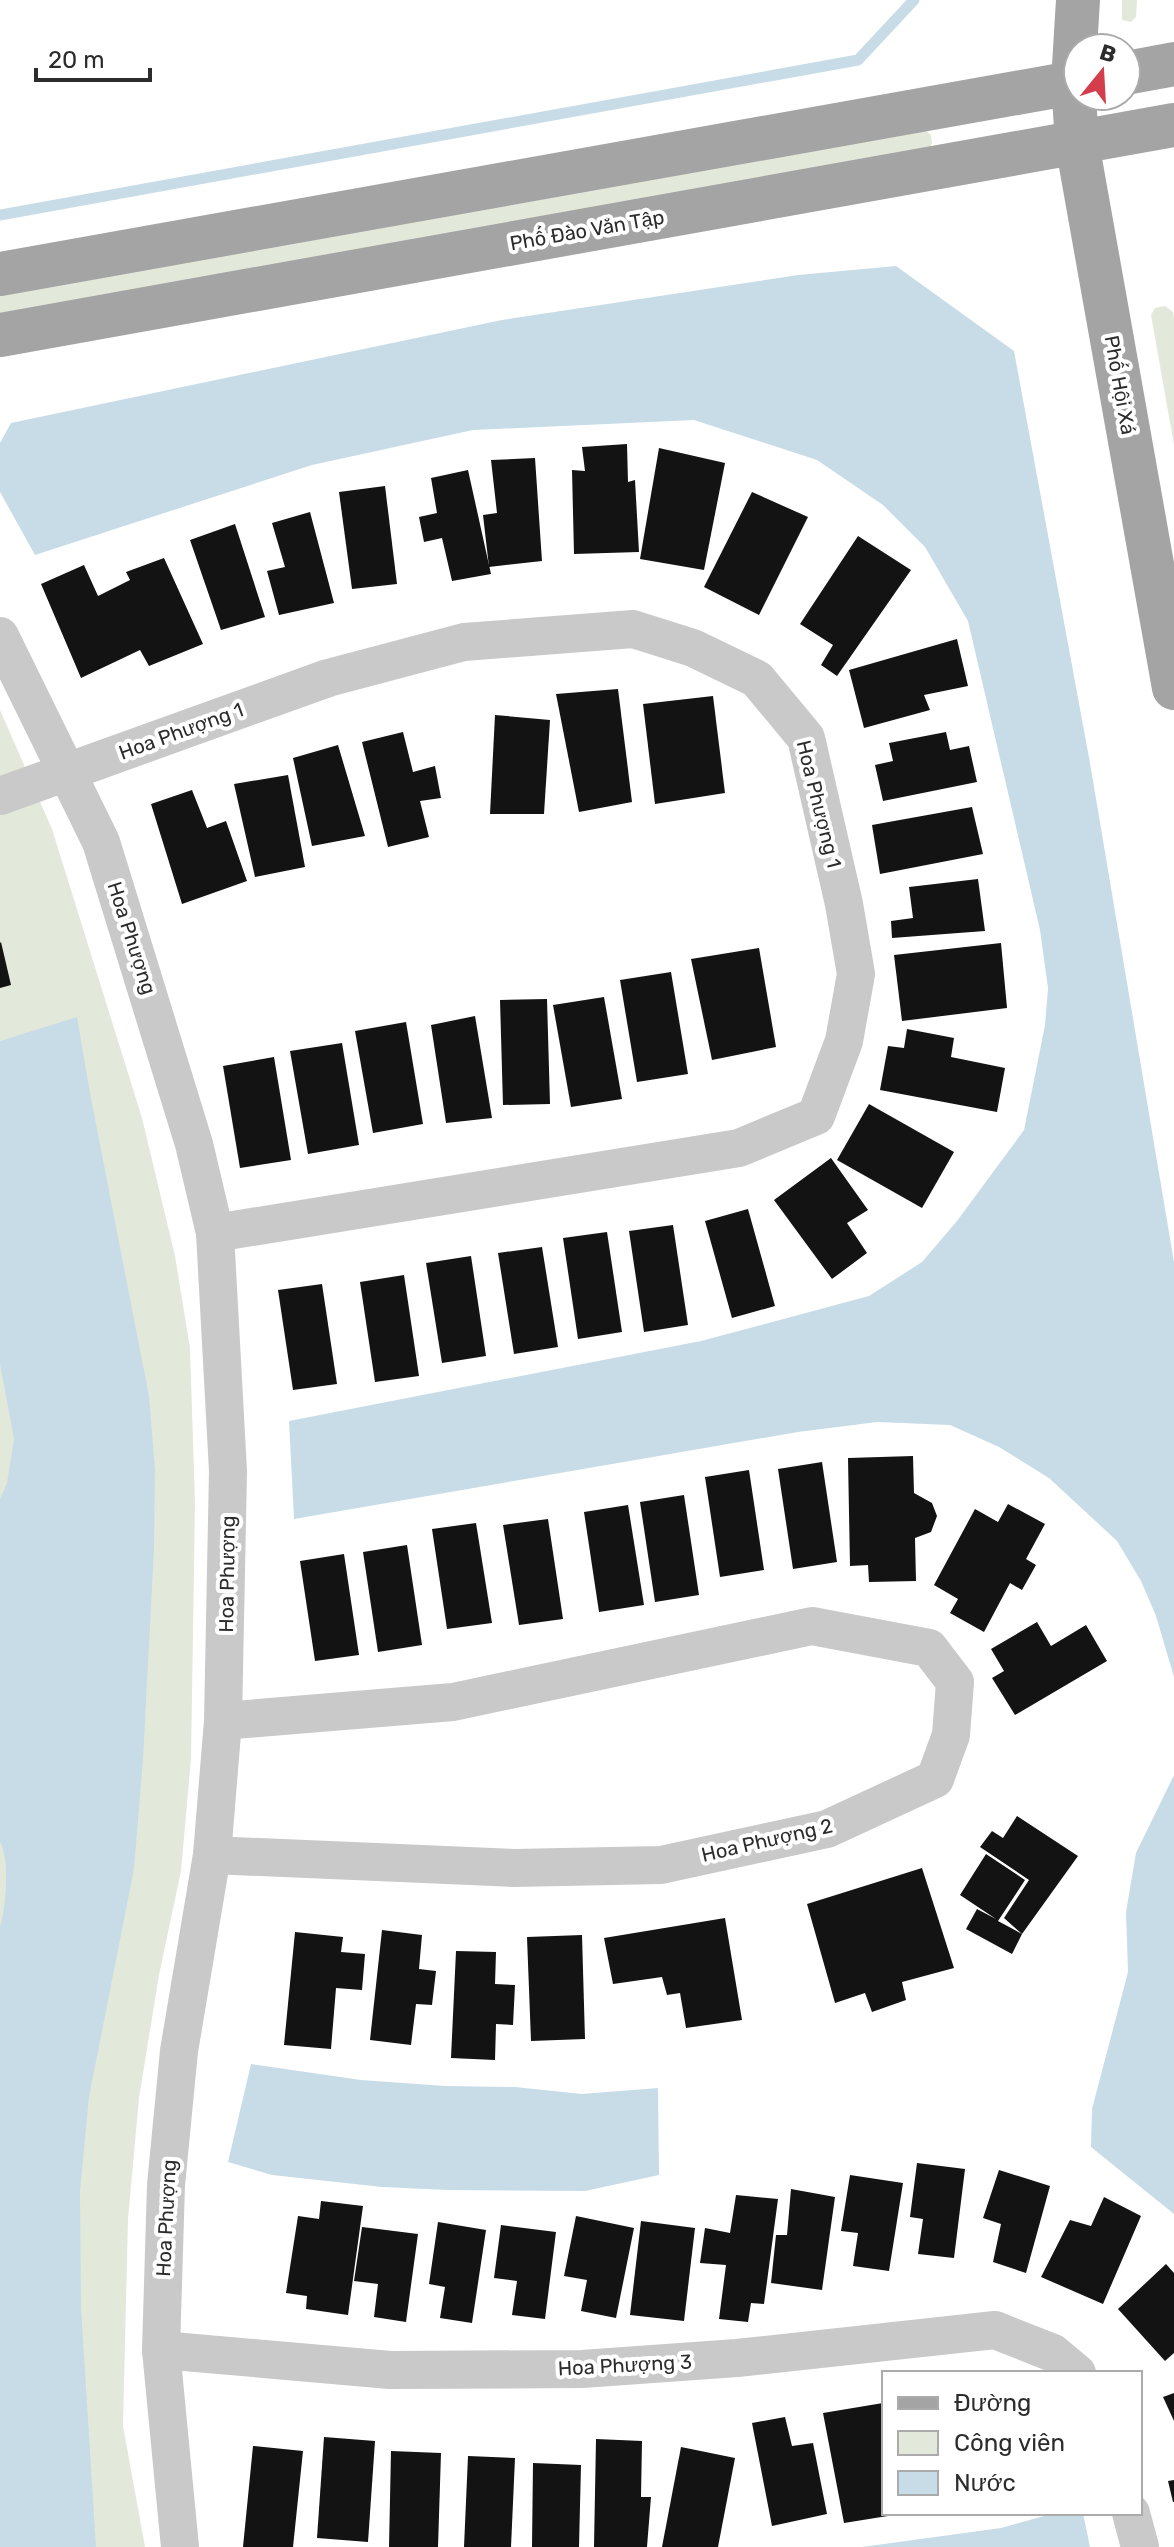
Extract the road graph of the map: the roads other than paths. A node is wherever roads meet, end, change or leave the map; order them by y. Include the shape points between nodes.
1 (1078, 0) edge
2 (1077, 32) edge
3 (1174, 64) edge
4 (1142, 70) edge
5 (1062, 84) edge
6 (1076, 112) edge
7 (1174, 125) edge
8 (1077, 143) junction
9 (0, 274) edge
10 (0, 335) edge
11 (0, 636) edge
12 (1174, 688) edge
13 (67, 773) junction
14 (0, 796) edge
15 (215, 1233) junction
16 (223, 1721) junction
17 (212, 1855) junction
18 (161, 2350) junction
19 (1075, 2371) edge
20 (1132, 2515) edge
21 (180, 2547) edge
22 (1140, 2547) edge

1 - 2 main road, Phố Hội Xá
3 - 4 main road
5 - 9 main road
6 - 8 main road, Phố Hội Xá
7 - 8 main road, Phố Đào Văn Tập
8 - 10 main road, Phố Đào Văn Tập
8 - 12 main road, Phố Hội Xá
11 - 13 street, Hoa Phượng
13 - 14 street, Hoa Phượng 1
13 - 15 street, Hoa Phượng via 101,842 194,1144
13 - 15 street, Hoa Phượng 1 via 328,678 464,642 633,629 693,648 757,679 806,738 856,974 844,1041 816,1116 739,1148
15 - 16 street, Hoa Phượng via 228,1471
16 - 17 street, Hoa Phượng
16 - 17 street, Hoa Phượng 2 via 453,1702 812,1626 929,1648 955,1682 951,1735 935,1779 827,1829 661,1865 514,1868
17 - 18 street, Hoa Phượng via 179,2051 166,2185
18 - 19 street, Hoa Phượng 3 via 390,2370 582,2369 995,2330 1053,2353
18 - 21 street, Hoa Phượng
20 - 22 street

